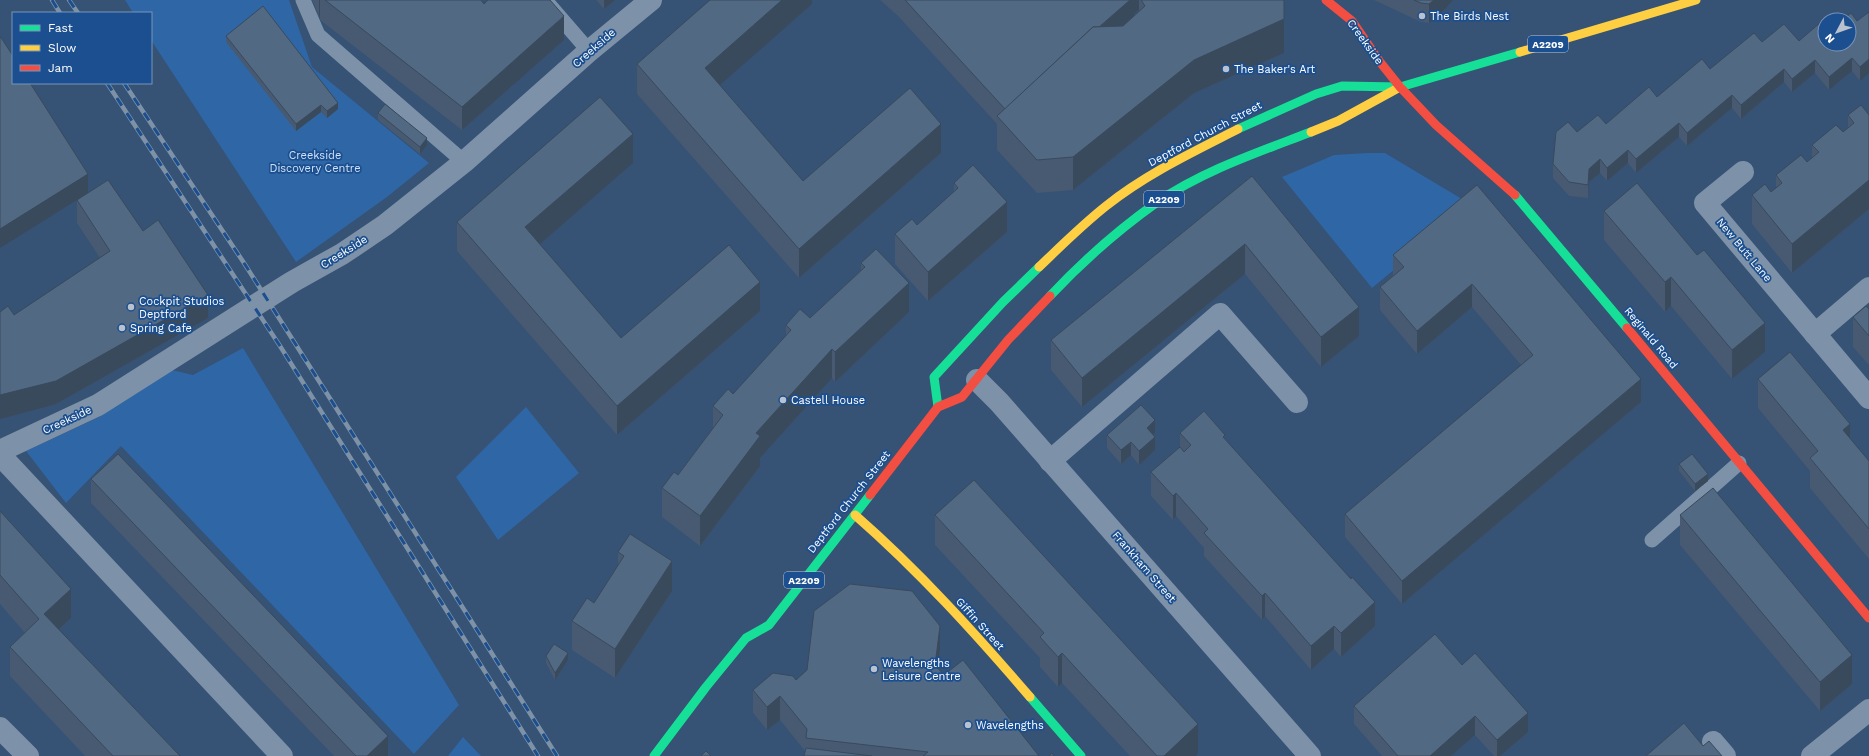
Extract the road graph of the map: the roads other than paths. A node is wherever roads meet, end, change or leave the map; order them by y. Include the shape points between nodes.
1 (303, 0) edge
2 (545, 0) edge
3 (651, 0) edge
4 (1326, 0) edge
5 (1696, 0) edge
6 (589, 52) junction
7 (1400, 87) junction
8 (464, 162) junction
9 (1743, 172) dead end
10 (1869, 288) edge
11 (1815, 334) junction
12 (977, 380) junction
13 (1869, 398) edge
14 (1297, 402) dead end
15 (938, 407) junction
16 (0, 451) edge
17 (0, 455) edge
18 (1050, 461) junction
19 (1739, 463) junction
20 (854, 515) junction
21 (1652, 540) dead end
22 (1869, 618) edge
23 (1869, 710) edge
24 (0, 728) edge
25 (28, 756) edge
26 (282, 756) edge
27 (654, 756) edge
28 (1082, 756) edge
29 (1310, 756) edge
30 (1812, 756) edge

1 - 8 lane via 318,35
2 - 6 lane
3 - 6 street, Creekside
4 - 7 main road, Creekside via 1352,21
5 - 7 main road, Deptford Church Street / A2209
6 - 8 street, Creekside
7 - 12 main road, Deptford Church Street / A2209 via 1338,121 1244,158 1156,203 1096,251 1066,280 1008,340
7 - 15 main road, Deptford Church Street / A2209 via 1342,86 1316,94 1255,120 1164,167 1106,205 1003,302 934,377
7 - 19 main road, Reginald Road via 1436,125 1520,200
8 - 16 street, Creekside via 403,212 342,254 292,282 98,405
9 - 11 street, New Butt Lane via 1705,203
10 - 11 street
11 - 13 street, New Butt Lane
12 - 15 main road, Deptford Church Street / A2209 via 962,397
12 - 18 street, Frankham Street
14 - 18 street via 1220,314
15 - 20 main road, Deptford Church Street / A2209
17 - 26 street
18 - 29 street, Frankham Street
19 - 21 lane
19 - 22 main road, Reginald Road
20 - 27 main road, Deptford Church Street / A2209 via 769,625 746,638
20 - 28 main road, Giffin Street via 884,539 925,581
23 - 30 street
24 - 25 street

